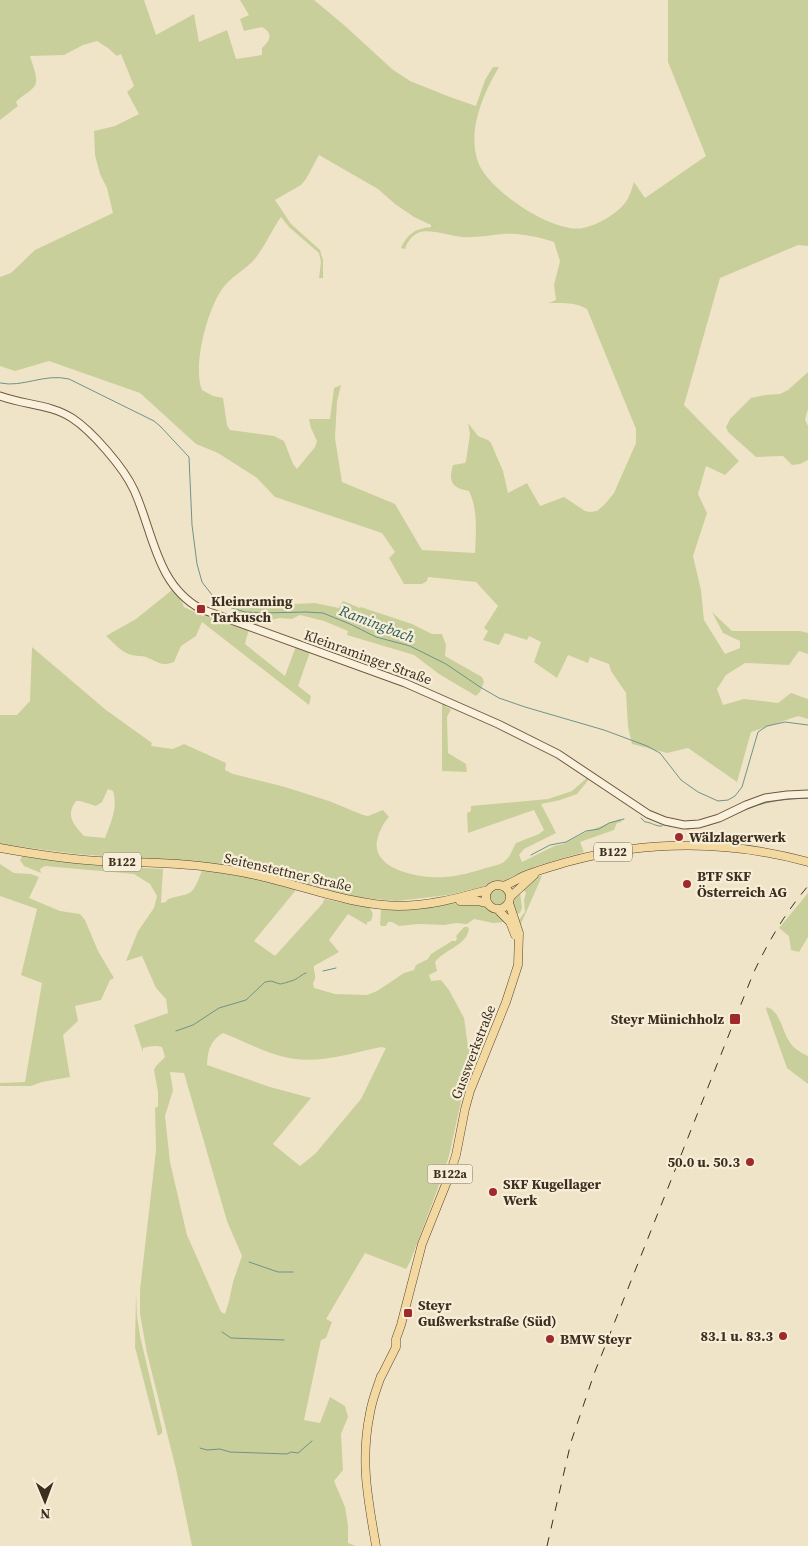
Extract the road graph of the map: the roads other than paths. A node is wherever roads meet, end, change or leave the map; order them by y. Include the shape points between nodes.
1 (0, 396) edge
2 (808, 794) edge
3 (0, 848) edge
4 (808, 862) edge
5 (542, 870) junction
6 (503, 886) junction
7 (488, 890) junction
8 (450, 900) junction
9 (510, 900) junction
10 (487, 903) junction
11 (497, 909) junction
12 (520, 946) junction
13 (376, 1546) edge

1 - 2 main road, Kleinraminger Straße via 61,412 93,436 130,482 165,574 174,588 195,606 429,693 543,745 660,820 692,825 706,823 765,798
3 - 8 main road, Seitenstettner Straße / B122 via 87,860 184,864 228,870 376,904 413,905
4 - 5 main road, B122 via 753,850 686,845 601,854
5 - 6 main road, B122
5 - 9 main road, B122 via 524,883
6 - 7 main road, B122 via 494,885
6 - 9 main road via 510,892
7 - 8 main road, Seitenstettner Straße / B122
7 - 10 main road
8 - 10 main road, Seitenstettner Straße / B122
9 - 11 main road, B122 via 506,907
9 - 12 main road, Gusswerkstraße / B122a
10 - 11 main road, B122
11 - 12 main road, Gusswerkstraße / B122a via 510,922
12 - 13 main road, Gusswerkstraße / B122a via 517,971 470,1091 456,1155 422,1244 401,1325 386,1357 370,1412 365,1457 366,1487

